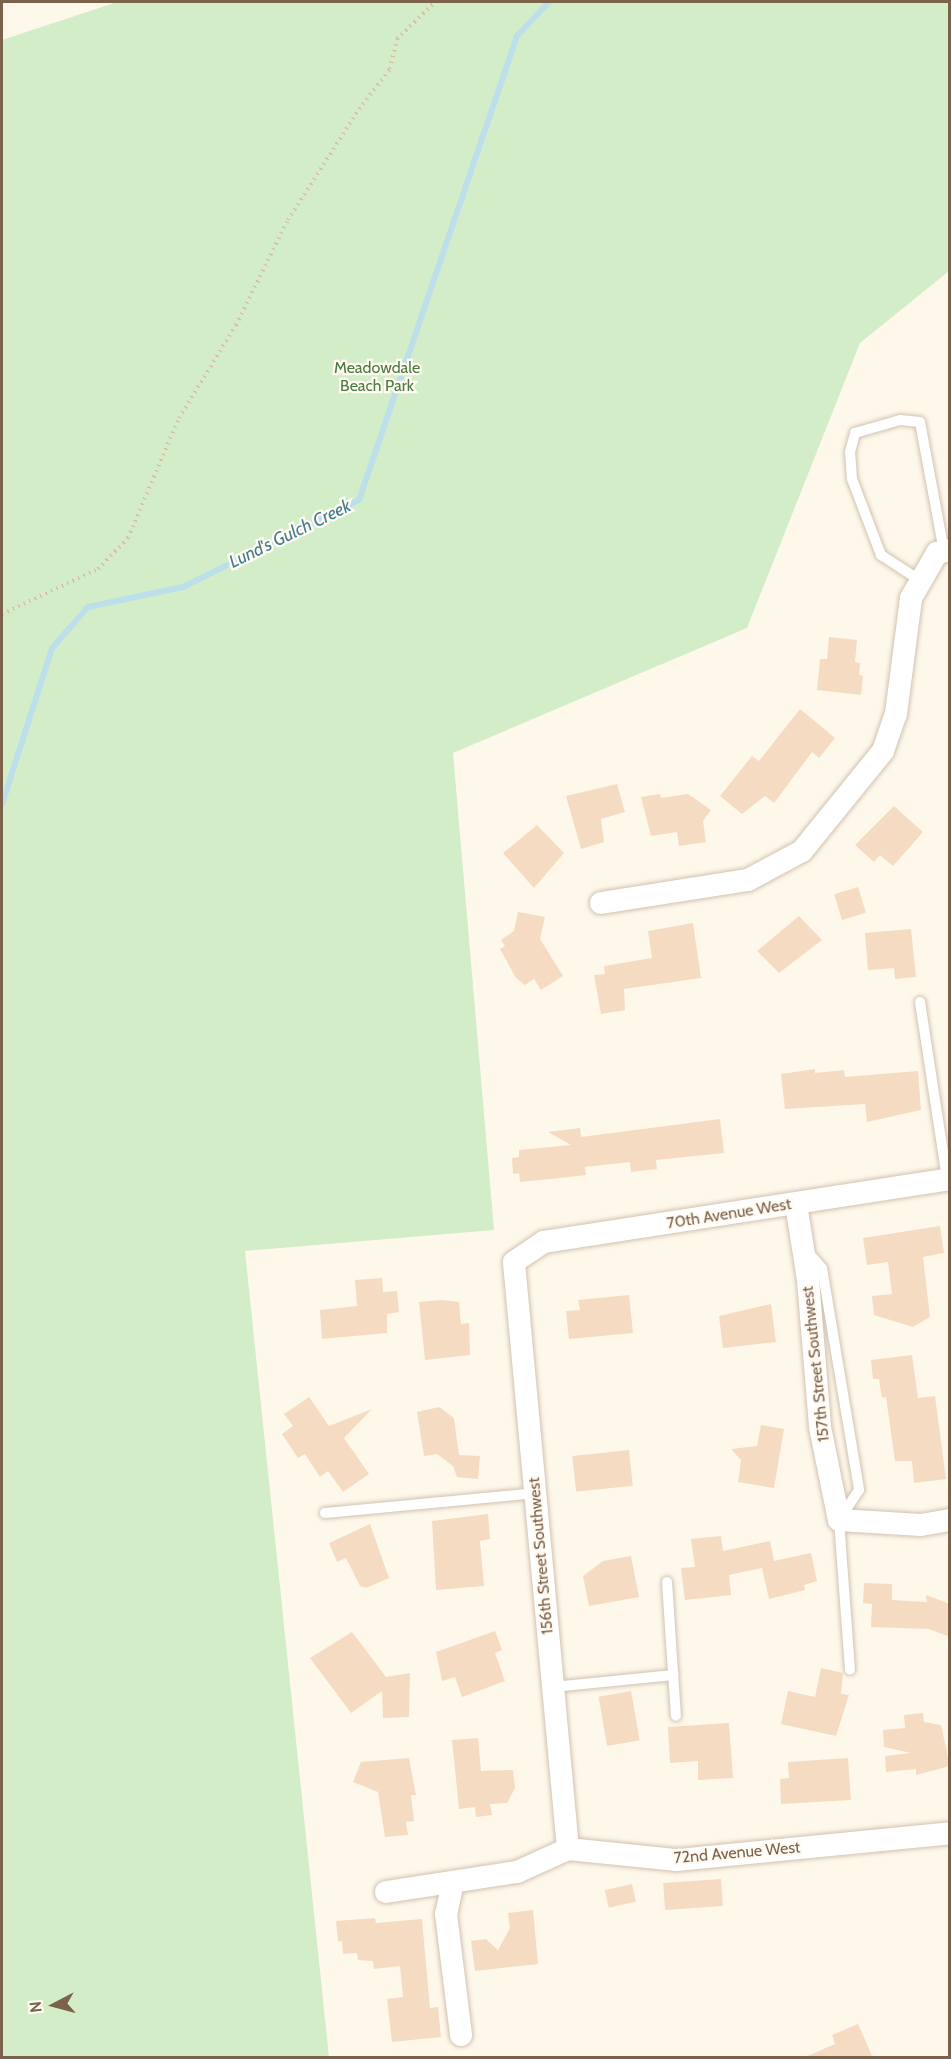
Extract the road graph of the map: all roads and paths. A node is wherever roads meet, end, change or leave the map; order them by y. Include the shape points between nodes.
1 (435, 2) edge
2 (943, 551) edge
3 (921, 581) junction
4 (2, 614) edge
5 (601, 903) dead end
6 (920, 1002) dead end
7 (948, 1179) edge
8 (796, 1204) junction
9 (803, 1246) junction
10 (514, 1262) joint
11 (535, 1493) junction
12 (325, 1513) dead end
13 (839, 1520) junction
14 (950, 1520) edge
15 (667, 1582) dead end
16 (850, 1670) dead end
17 (673, 1675) junction
18 (553, 1687) junction
19 (676, 1716) dead end
20 (950, 1833) edge
21 (568, 1850) junction
22 (453, 1882) junction
23 (386, 1892) dead end
24 (461, 2035) dead end

1 - 4 path via 397,39 390,69 359,109 288,220 236,325 179,418 128,538 98,569
2 - 3 street
2 - 3 lane via 920,422 900,420 855,433 850,452 852,479 881,555
3 - 5 street via 911,598 897,714 884,751 802,851 748,880
6 - 7 lane
7 - 8 street, 70th Avenue West
8 - 9 street, 157th Street Southwest
8 - 10 street, 70th Avenue West via 544,1242
9 - 13 street, 157th Street Southwest via 820,1427
9 - 13 lane via 822,1268 859,1490
10 - 11 street, 156th Street Southwest
11 - 12 lane
11 - 18 street, 156th Street Southwest
13 - 14 street via 921,1525
13 - 16 lane
15 - 17 lane
17 - 18 lane
17 - 19 lane
18 - 21 street, 156th Street Southwest
20 - 21 street, 72nd Avenue West via 677,1860
21 - 22 street, 72nd Avenue West via 517,1872
22 - 23 street, 72nd Avenue West
22 - 24 street via 446,1914

